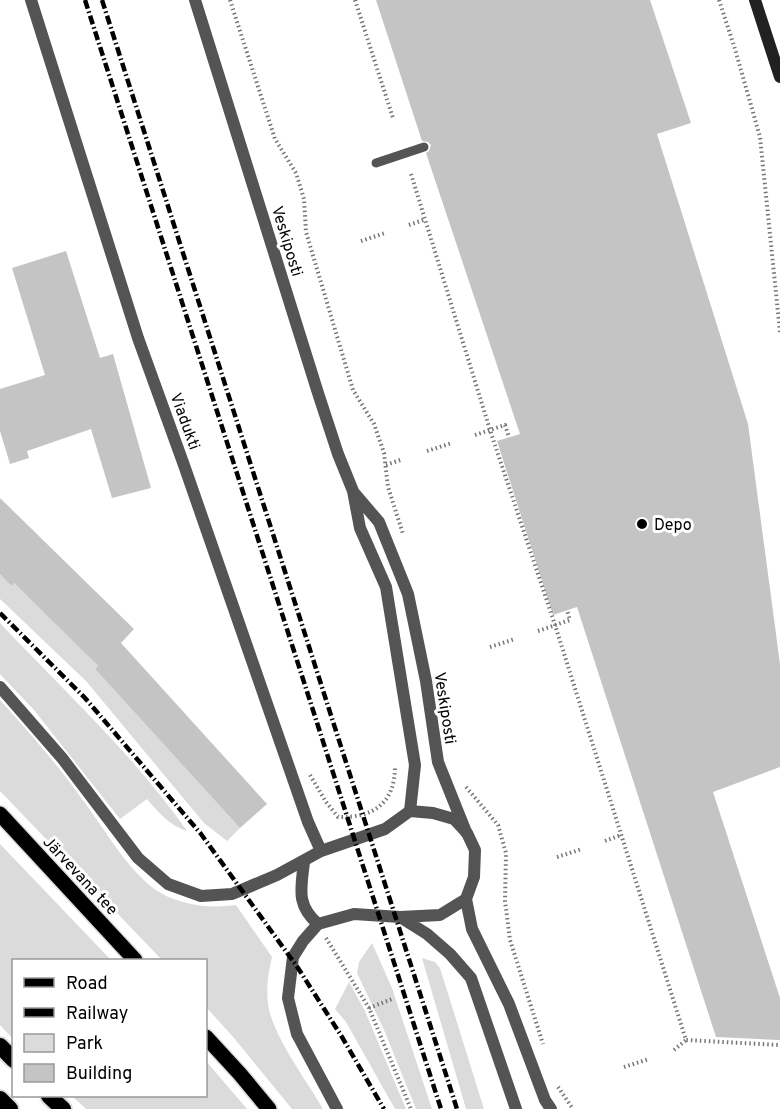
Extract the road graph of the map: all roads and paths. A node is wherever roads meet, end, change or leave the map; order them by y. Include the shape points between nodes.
1 (31, 0) edge
2 (195, 0) edge
3 (230, 0) edge
4 (355, 0) edge
5 (718, 0) edge
6 (755, 0) edge
7 (780, 77) edge
8 (393, 118) dead end
9 (424, 147) dead end
10 (376, 163) dead end
11 (411, 174) dead end
12 (426, 219) junction
13 (409, 225) dead end
14 (385, 233) dead end
15 (361, 241) dead end
16 (780, 332) edge
17 (490, 430) junction
18 (475, 435) dead end
19 (509, 437) dead end
20 (452, 443) dead end
21 (427, 451) dead end
22 (384, 453) dead end
23 (403, 459) dead end
24 (386, 465) dead end
25 (353, 491) junction
26 (567, 610) dead end
27 (555, 626) junction
28 (538, 631) dead end
29 (515, 639) dead end
30 (490, 647) dead end
31 (0, 687) edge
32 (395, 766) dead end
33 (309, 772) dead end
34 (462, 782) dead end
35 (410, 811) junction
36 (0, 814) edge
37 (467, 833) junction
38 (621, 835) junction
39 (605, 841) dead end
40 (582, 849) dead end
41 (321, 851) junction
42 (557, 857) dead end
43 (304, 862) junction
44 (466, 899) junction
45 (400, 917) junction
46 (318, 924) junction
47 (134, 959) edge
48 (392, 999) dead end
49 (369, 1008) junction
50 (207, 1038) edge
51 (686, 1040) junction
52 (780, 1044) edge
53 (0, 1046) edge
54 (545, 1050) dead end
55 (674, 1050) dead end
56 (12, 1058) edge
57 (649, 1059) dead end
58 (624, 1067) dead end
59 (555, 1083) dead end
60 (51, 1097) edge
61 (0, 1099) edge
62 (10, 1109) edge
63 (63, 1109) edge
64 (269, 1109) edge
65 (337, 1109) edge
66 (411, 1109) edge
67 (516, 1109) edge
68 (550, 1109) edge
69 (573, 1109) edge

1 - 41 street, Viadukti via 138,338
2 - 25 street, Veskiposti via 321,404
3 - 22 path via 275,139 296,173 304,199 306,232 354,390 374,424
4 - 8 path
5 - 16 path via 760,137
6 - 7 main road
9 - 10 lane
11 - 12 path
12 - 13 path
12 - 17 path
14 - 15 path
17 - 18 path
17 - 19 path via 505,425
17 - 27 path
20 - 21 path
23 - 24 path
25 - 35 street, Veskiposti via 360,528 386,587 415,765
25 - 37 street, Veskiposti via 379,522 408,594 438,762
26 - 27 path via 570,620
27 - 28 path
27 - 38 path
29 - 30 path
31 - 43 street via 62,758 138,858 168,884 201,896 232,894
32 - 33 path via 395,782 387,800 375,810 353,817 338,817
34 - 54 path via 498,825 506,853 505,901 510,939
35 - 37 street via 454,819
35 - 41 street via 385,829
36 - 47 main road, Järvevana tee
37 - 44 street, Veskiposti via 475,850 474,878
38 - 39 path
38 - 51 path
40 - 42 path
41 - 43 street
43 - 46 street via 303,905
44 - 45 street via 440,915
44 - 68 street via 472,929 509,1004
45 - 46 street via 354,914
45 - 67 street via 450,954 471,978
46 - 49 path
46 - 65 street via 293,957 288,998 297,1034
48 - 49 path
49 - 66 path
50 - 64 main road
51 - 52 path
51 - 55 path
53 - 56 highway
57 - 58 path
59 - 69 path
60 - 63 highway
61 - 62 highway

